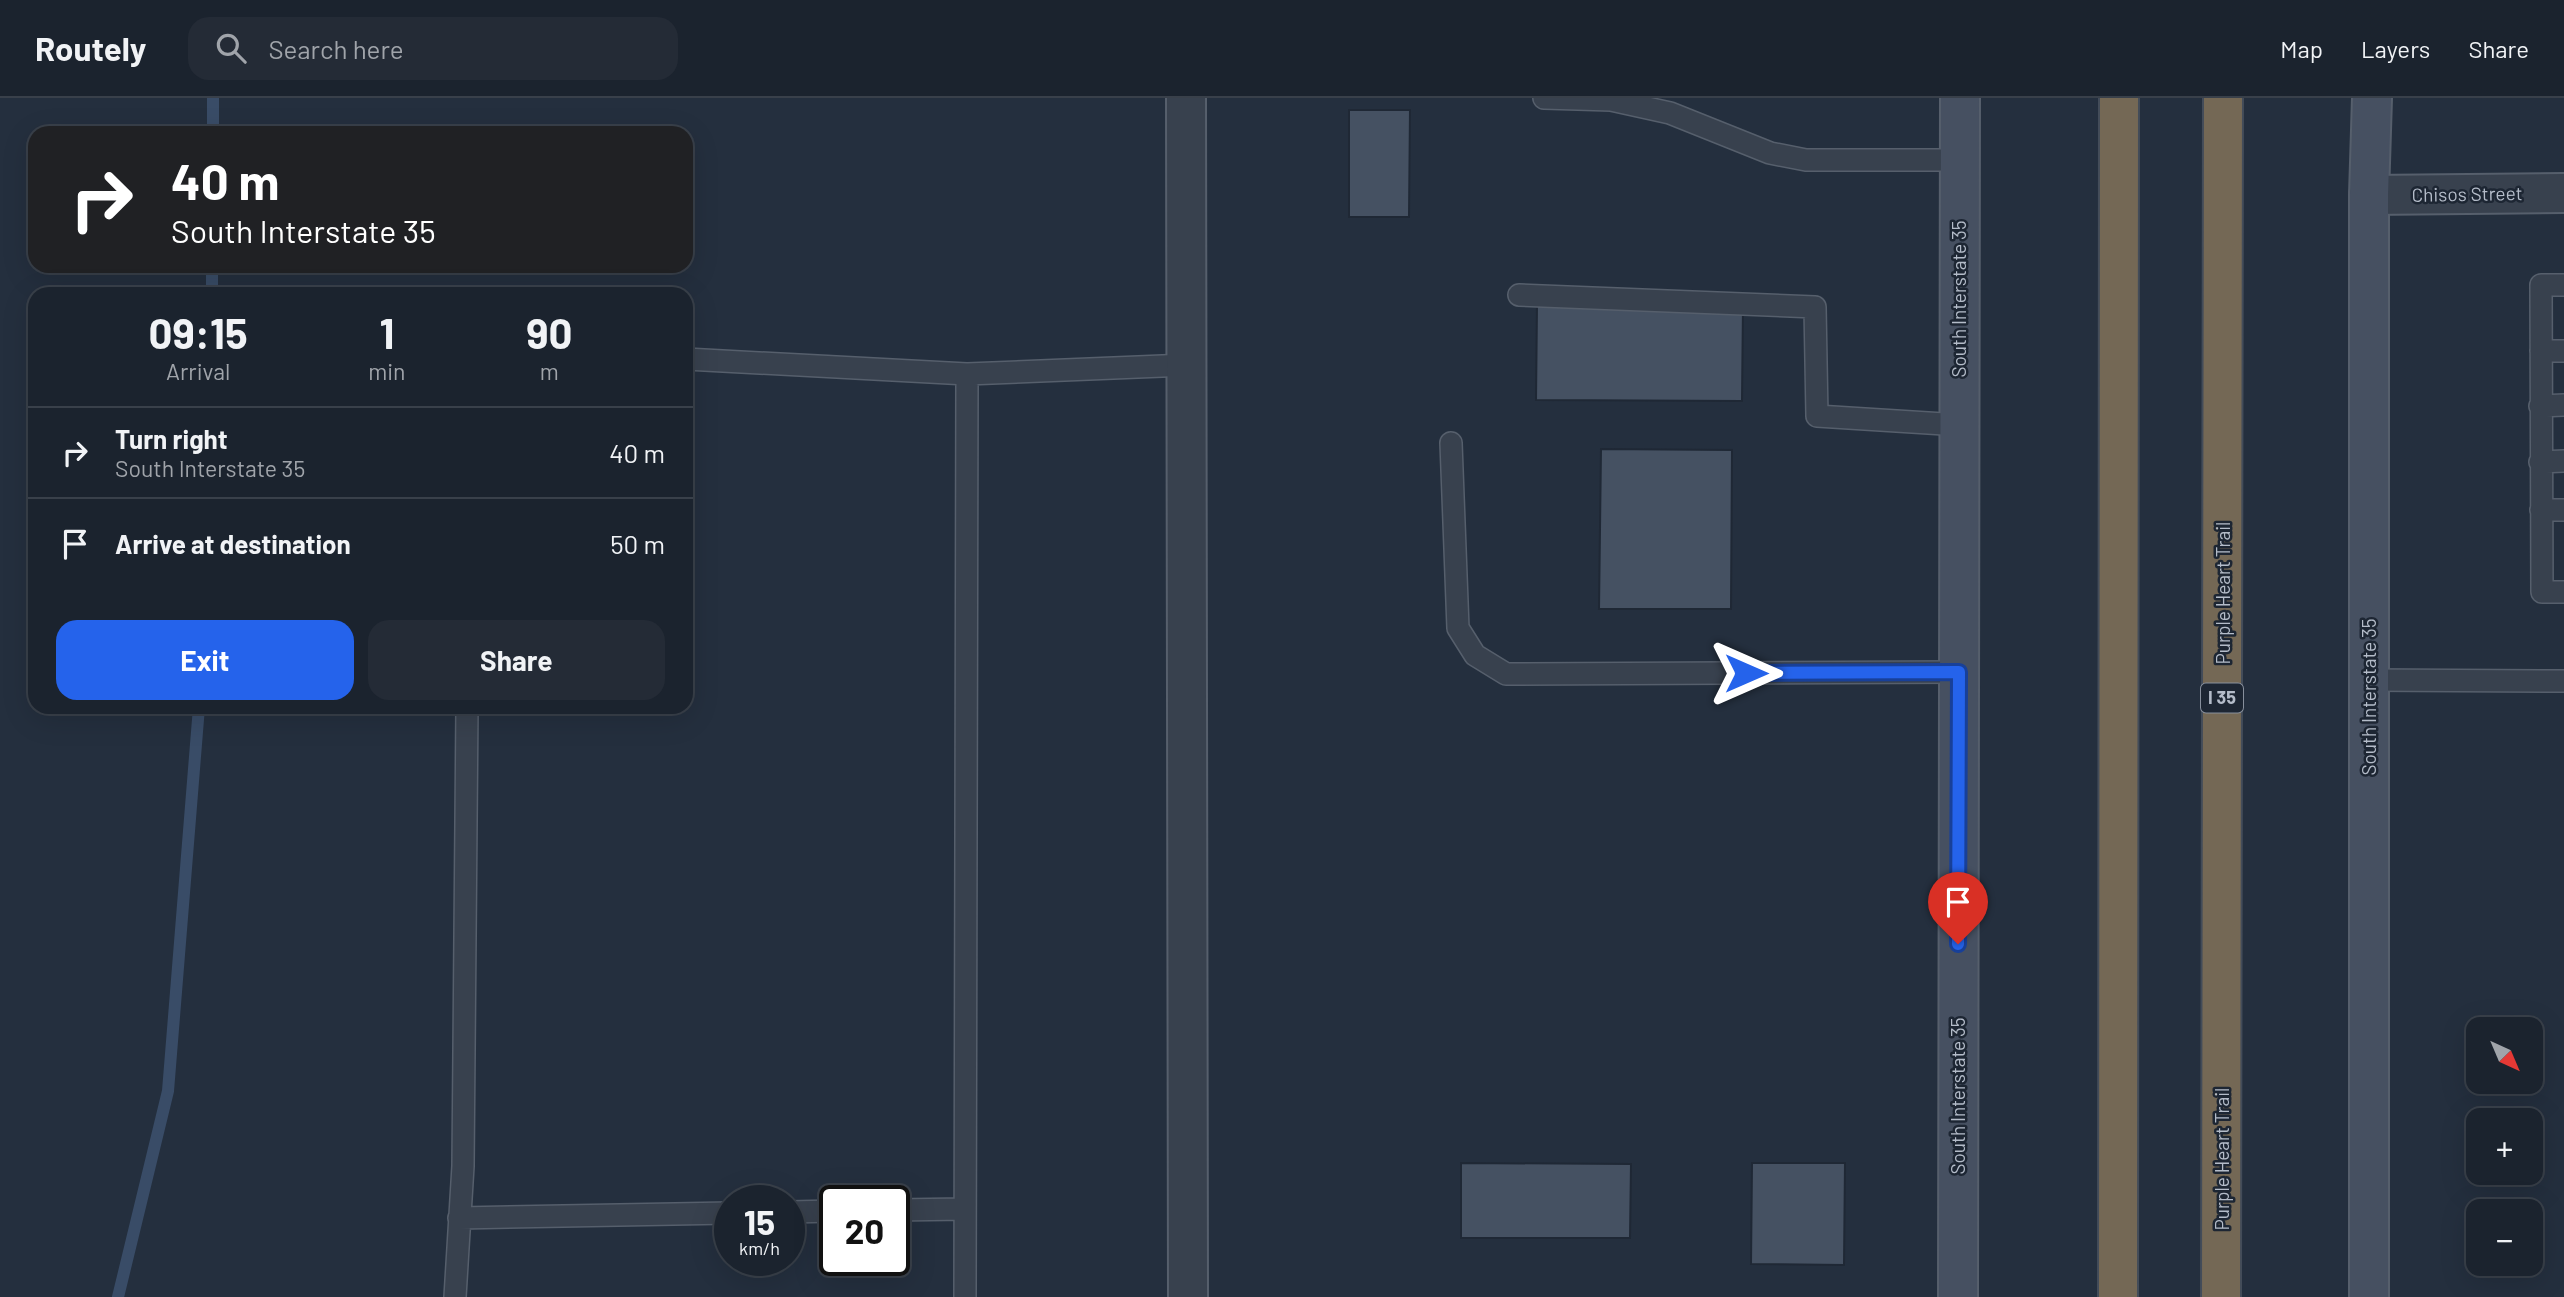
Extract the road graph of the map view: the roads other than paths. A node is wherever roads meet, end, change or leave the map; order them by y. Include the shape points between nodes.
1 (1186, 98) edge
2 (1544, 98) edge
3 (1959, 98) edge
4 (2119, 98) edge
5 (2223, 98) edge
6 (2372, 98) edge
7 (1959, 160) junction
8 (2564, 192) edge
9 (2369, 195) junction
10 (2564, 285) edge
11 (1519, 295) dead end
12 (2541, 351) junction
13 (2564, 351) edge
14 (693, 359) edge
15 (1187, 365) junction
16 (967, 374) junction
17 (2564, 405) edge
18 (2540, 406) junction
19 (1960, 425) junction
20 (1451, 443) dead end
21 (2564, 461) edge
22 (2540, 462) junction
23 (2541, 510) junction
24 (2564, 510) edge
25 (2564, 592) edge
26 (1959, 672) junction
27 (2369, 680) junction
28 (2564, 681) edge
29 (467, 714) edge
30 (965, 1209) junction
31 (910, 1210) edge
32 (714, 1213) edge
33 (459, 1218) junction
34 (455, 1297) edge
35 (965, 1297) edge
36 (1188, 1297) edge
37 (1958, 1297) edge
38 (2118, 1297) edge
39 (2221, 1297) edge
40 (2369, 1297) edge

1 - 15 street
2 - 7 lane via 1611,100 1670,113 1770,153 1806,160
3 - 7 main road, South Interstate 35
4 - 38 highway
5 - 39 highway, Purple Heart Trail / I 35
6 - 9 main road, South Interstate 35
7 - 19 main road, South Interstate 35
8 - 9 street, Chisos Street
9 - 27 main road, South Interstate 35
10 - 12 lane via 2542,285
11 - 19 lane via 1815,307 1817,416
12 - 13 lane
12 - 18 lane
14 - 16 lane
15 - 16 lane
15 - 36 street
16 - 30 lane
17 - 18 lane
18 - 22 lane
19 - 26 main road, South Interstate 35
20 - 26 lane via 1458,628 1475,655 1506,674
21 - 22 lane
22 - 23 lane
23 - 24 lane
23 - 25 lane via 2542,592
26 - 37 main road, South Interstate 35
27 - 28 lane
27 - 40 main road, South Interstate 35
29 - 33 lane
30 - 31 lane
30 - 35 lane
32 - 33 lane
33 - 34 lane

